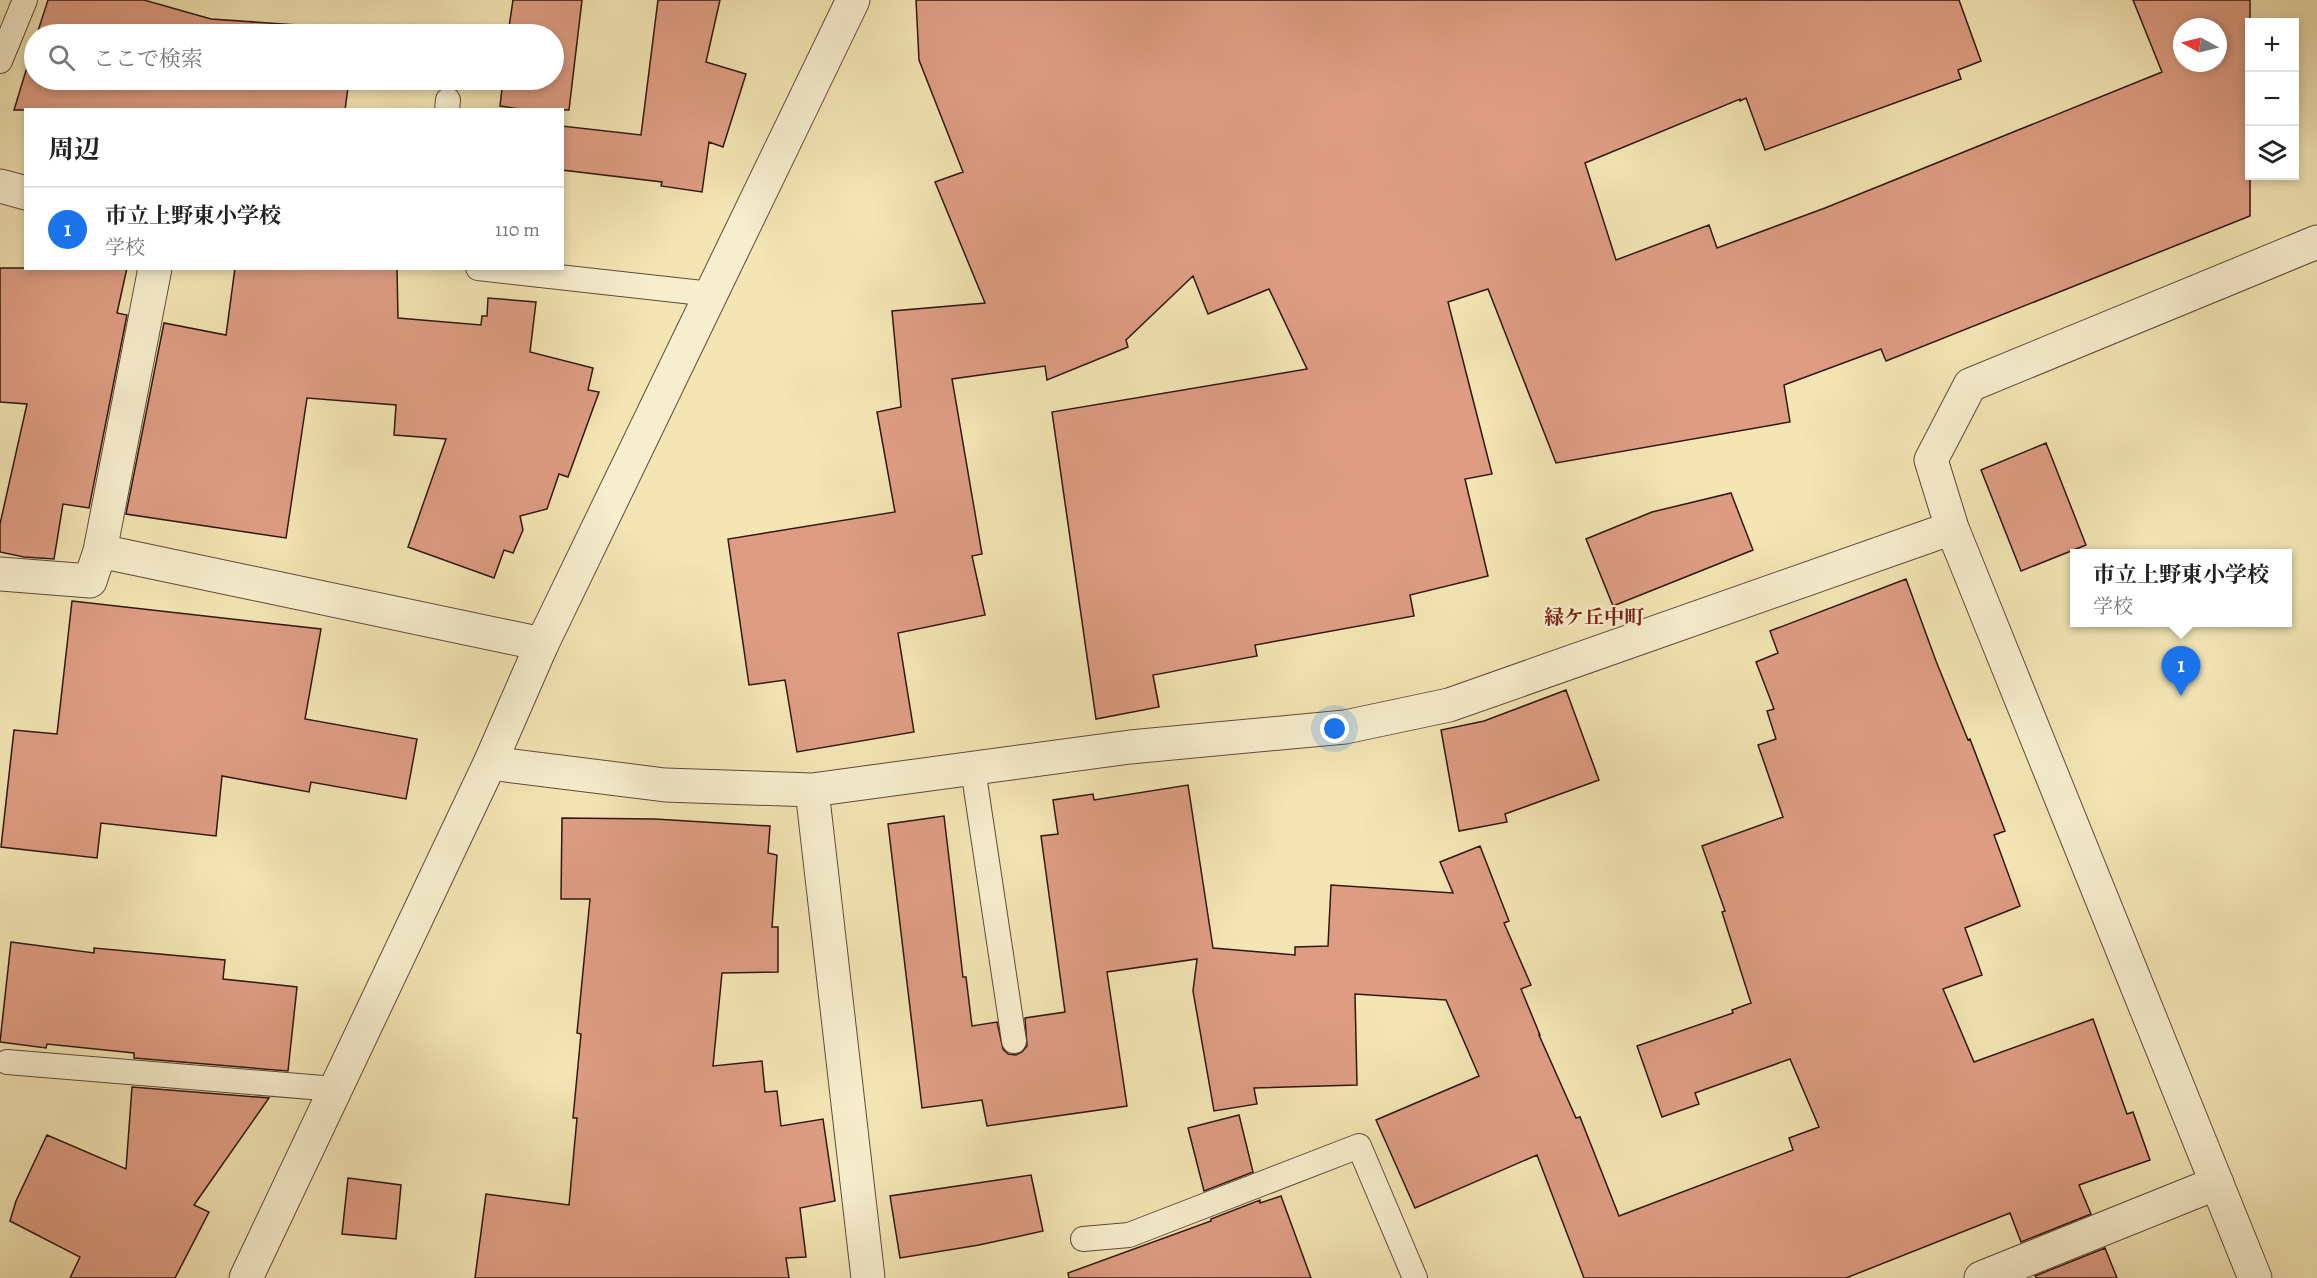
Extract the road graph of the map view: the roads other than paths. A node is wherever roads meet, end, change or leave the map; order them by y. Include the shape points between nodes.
1 (25, 0) edge
2 (853, 0) edge
3 (0, 61) edge
4 (0, 186) edge
5 (24, 192) edge
6 (2317, 242) edge
7 (154, 270) edge
8 (496, 270) edge
9 (711, 294) junction
10 (1952, 528) junction
11 (100, 551) junction
12 (0, 574) edge
13 (542, 645) junction
14 (490, 763) junction
15 (973, 768) junction
16 (812, 790) junction
17 (1014, 1041) dead end
18 (7, 1062) dead end
19 (335, 1089) junction
20 (2217, 1183) junction
21 (1083, 1239) dead end
22 (246, 1278) edge
23 (868, 1278) edge
24 (1415, 1278) edge
25 (1981, 1278) edge
26 (2254, 1278) edge

1 - 3 lane
2 - 9 street
4 - 5 street
6 - 10 street via 1970,385 1931,460
7 - 11 street
8 - 9 lane
9 - 13 street
10 - 15 street via 1449,705 1345,727 1130,747
10 - 20 street
11 - 12 street via 90,581
11 - 13 street
13 - 14 street
14 - 16 street via 665,785
14 - 19 street
15 - 16 street
15 - 17 lane
16 - 23 street
18 - 19 lane
19 - 22 street
20 - 25 street
20 - 26 street
21 - 24 lane via 1129,1235 1359,1146

